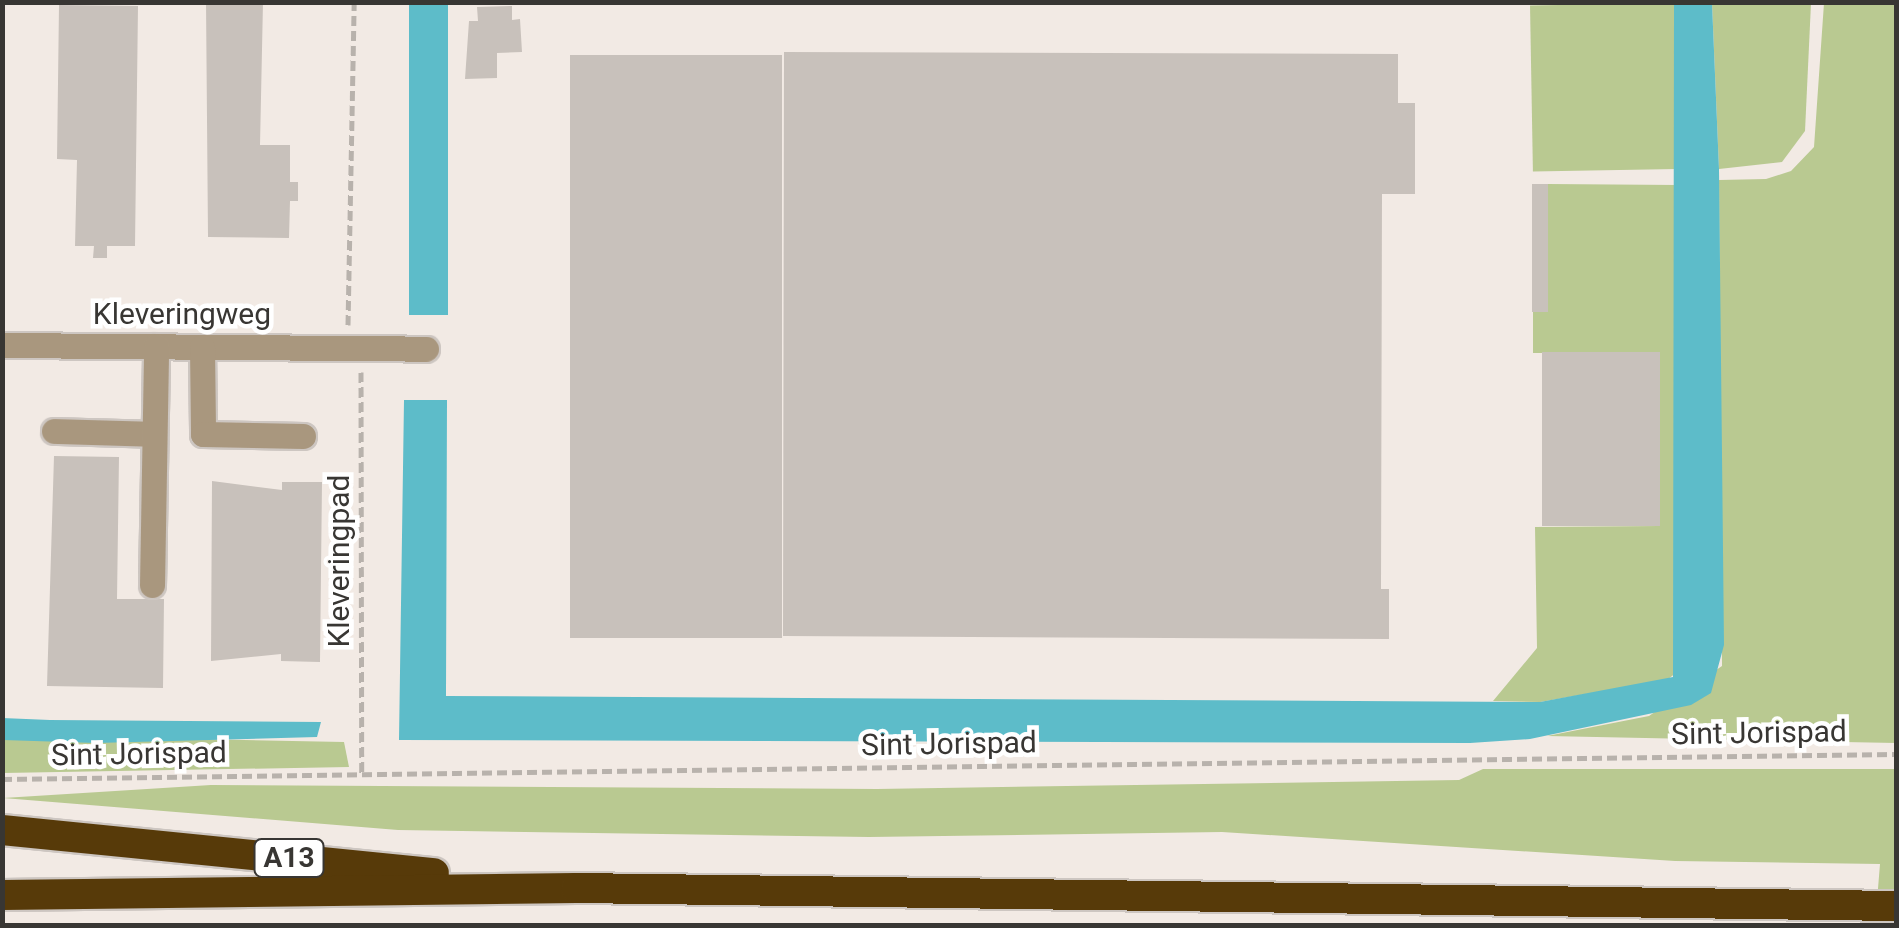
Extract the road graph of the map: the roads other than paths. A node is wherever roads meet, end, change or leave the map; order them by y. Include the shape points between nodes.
1 (2, 345) edge
2 (156, 346) junction
3 (202, 347) junction
4 (426, 349) dead end
5 (54, 431) dead end
6 (154, 434) junction
7 (303, 436) dead end
8 (152, 586) dead end
9 (2, 830) edge
10 (576, 888) junction
11 (2, 895) edge
12 (1896, 906) edge

1 - 2 street, Kleveringweg
2 - 3 street, Kleveringweg
2 - 6 street
3 - 4 street, Kleveringweg
3 - 7 street via 203,434
5 - 6 street
6 - 8 street
9 - 10 highway, A13
10 - 11 highway, A13
10 - 12 highway, A13

